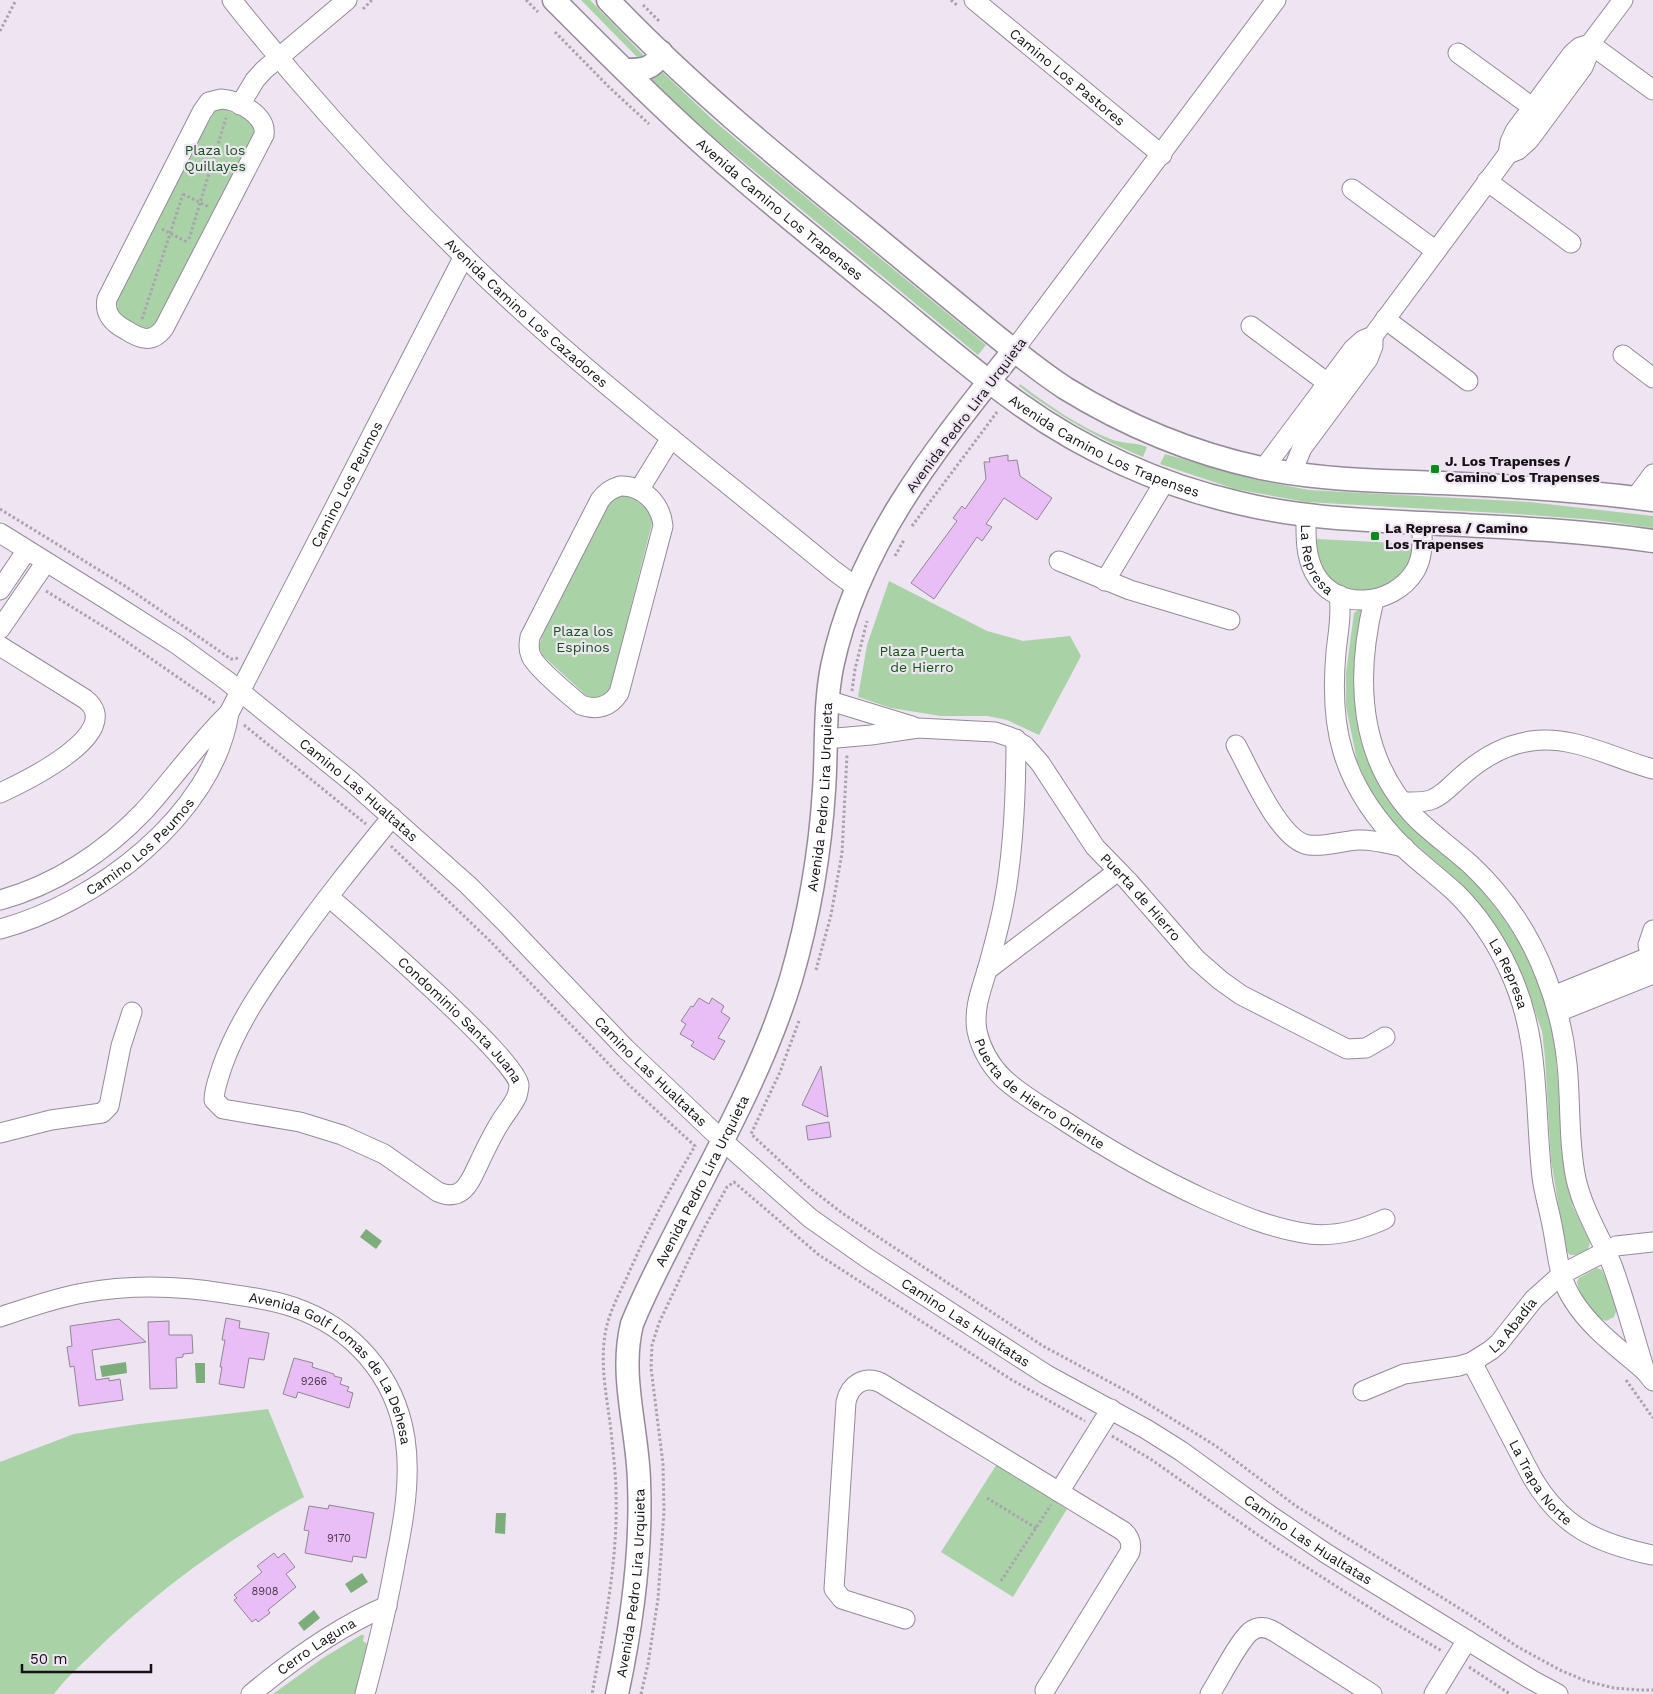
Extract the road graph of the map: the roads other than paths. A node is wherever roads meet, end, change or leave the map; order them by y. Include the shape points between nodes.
1 (232, 0) edge
2 (347, 0) edge
3 (554, 0) edge
4 (608, 0) edge
5 (1276, 0) edge
6 (1623, 0) edge
7 (970, 6) edge
8 (1590, 44) junction
9 (661, 52) junction
10 (1458, 53) dead end
11 (279, 57) junction
12 (625, 70) junction
13 (1653, 90) edge
14 (236, 103) junction
15 (1539, 112) junction
16 (1162, 155) junction
17 (1487, 181) junction
18 (1352, 188) dead end
19 (1571, 243) dead end
20 (1436, 250) junction
21 (464, 256) junction
22 (1385, 319) junction
23 (1251, 326) dead end
24 (1014, 350) junction
25 (1623, 355) dead end
26 (1653, 378) edge
27 (1468, 381) dead end
28 (989, 382) junction
29 (1335, 388) junction
30 (671, 438) junction
31 (1264, 468) junction
32 (1294, 474) junction
33 (1653, 474) edge
34 (1165, 481) junction
35 (639, 490) junction
36 (1644, 499) edge
37 (1306, 516) junction
38 (1422, 523) junction
39 (0, 533) edge
40 (1653, 541) edge
41 (27, 550) junction
42 (1059, 561) dead end
43 (46, 562) junction
44 (1104, 581) junction
45 (856, 587) junction
46 (0, 590) edge
47 (1339, 595) junction
48 (1374, 600) junction
49 (1230, 620) dead end
50 (0, 629) edge
51 (0, 646) edge
52 (240, 692) junction
53 (827, 700) junction
54 (228, 713) junction
55 (918, 728) junction
56 (825, 739) junction
57 (1016, 740) junction
58 (1236, 745) dead end
59 (1653, 769) edge
60 (0, 793) edge
61 (1441, 795) junction
62 (1366, 801) junction
63 (1403, 802) junction
64 (392, 817) junction
65 (1434, 834) junction
66 (1359, 840) junction
67 (1404, 847) junction
68 (1118, 871) junction
69 (329, 897) junction
70 (0, 900) edge
71 (0, 929) edge
72 (1653, 930) edge
73 (1652, 966) edge
74 (988, 970) junction
75 (1555, 1004) junction
76 (132, 1012) dead end
77 (1385, 1037) dead end
78 (0, 1133) edge
79 (723, 1141) junction
80 (1385, 1219) dead end
81 (1653, 1242) edge
82 (1605, 1251) junction
83 (1562, 1274) junction
84 (0, 1317) edge
85 (1472, 1362) junction
86 (1649, 1376) edge
87 (1363, 1391) dead end
88 (1111, 1409) junction
89 (1059, 1492) junction
90 (1652, 1556) edge
91 (387, 1606) junction
92 (905, 1619) dead end
93 (1467, 1640) junction
94 (1045, 1690) dead end
95 (250, 1694) edge
96 (365, 1694) edge
97 (617, 1694) edge
98 (1210, 1694) edge
99 (1372, 1694) edge
100 (1434, 1694) edge
101 (1558, 1694) edge

1 - 11 street, Avenida Camino Los Cazadores
2 - 11 street
3 - 12 main road, Avenida Camino Los Trapenses
4 - 9 main road
5 - 16 street, Avenida Pedro Lira Urquieta
6 - 8 street
7 - 16 street, Camino Los Pastores
8 - 13 street
8 - 15 street via 1583,66
9 - 12 main road via 650,67
9 - 24 main road via 759,141
10 - 15 street
11 - 14 street
11 - 21 street, Avenida Camino Los Cazadores via 360,150
12 - 28 main road, Avenida Camino Los Trapenses via 735,173
14 - 14 street via 226,99 215,100 205,107 109,294 106,304 111,320 136,336 146,339 161,333 264,135 262,120
15 - 17 street via 1524,145 1508,154
16 - 24 street, Avenida Pedro Lira Urquieta
17 - 19 street
17 - 20 street
18 - 20 street
20 - 22 street
21 - 30 street, Avenida Camino Los Cazadores via 560,344
21 - 52 street, Camino Los Peumos
22 - 27 street
22 - 29 street via 1373,336 1368,359
23 - 29 street
24 - 28 main road, Avenida Pedro Lira Urquieta
24 - 31 main road via 1063,386 1136,426 1186,446
25 - 26 street
28 - 34 main road, Avenida Camino Los Trapenses via 1081,442
28 - 45 main road, Avenida Pedro Lira Urquieta via 900,503
29 - 31 street
29 - 32 street via 1302,448
30 - 35 street
30 - 45 street, Avenida Camino Los Cazadores
31 - 32 main road
32 - 36 main road via 1514,487
33 - 36 street
34 - 37 main road, Avenida Camino Los Trapenses via 1235,502
34 - 44 street
35 - 35 street via 620,486 605,493 530,637 530,655 536,664 588,708 604,707 619,693 661,533 662,518 657,505
37 - 38 main road, Avenida Camino Los Trapenses
37 - 47 street, La Represa via 1307,550 1314,573 1327,588
38 - 40 main road, Avenida Camino Los Trapenses via 1549,530
38 - 48 street, La Represa via 1422,547 1415,571 1394,592
39 - 41 street, Camino Las Hualtatas
41 - 43 street, Camino Las Hualtatas
41 - 46 street
42 - 44 street
43 - 50 street
43 - 52 street, Camino Las Hualtatas via 156,631
44 - 49 street
45 - 53 main road, Avenida Pedro Lira Urquieta via 839,639
47 - 48 street, La Represa via 1360,601
47 - 62 street, La Represa via 1341,615 1334,682 1336,717 1343,754
48 - 63 street, La Represa via 1364,666 1366,717 1375,753
51 - 60 street via 85,699 97,715 93,729 81,743 37,774
52 - 54 street, Camino Los Peumos
52 - 64 street, Camino Las Hualtatas
53 - 55 street, Puerta de Hierro
53 - 56 main road, Avenida Pedro Lira Urquieta
54 - 70 street, Camino Los Peumos via 144,810 111,841 60,875
54 - 71 street, Camino Los Peumos via 221,744 205,776 178,814 144,850 82,895 35,918
55 - 56 street, Puerta de Hierro
55 - 57 street, Puerta de Hierro via 995,732
56 - 79 main road, Avenida Pedro Lira Urquieta via 821,832 801,944 765,1049
57 - 68 street, Puerta de Hierro via 1040,763 1095,846
57 - 74 street, Puerta de Hierro Oriente via 1015,813 1008,879
58 - 66 street via 1279,823 1292,838 1309,845
59 - 61 street via 1583,745 1530,741 1492,754
61 - 63 street via 1424,802
61 - 65 street via 1435,814
62 - 66 street
62 - 67 street, La Represa
63 - 65 street, La Represa
64 - 69 street, Condominio Santa Juana
64 - 79 street, Camino Las Hualtatas via 504,921 625,1048
65 - 75 street, La Represa via 1469,864 1507,906 1532,945
66 - 67 street
67 - 83 street, La Represa via 1458,896 1494,941 1524,1009 1534,1058 1542,1179
68 - 74 street
68 - 77 street, Puerta de Hierro via 1196,959 1241,995 1347,1049 1366,1048
69 - 69 street, Condominio Santa Juana via 283,958 249,1011 224,1061 214,1096 216,1103 223,1110 300,1122 342,1134 384,1154 438,1192 457,1194 467,1187 489,1141 517,1096 518,1079 460,1015
72 - 73 street via 1648,945
73 - 75 street
74 - 80 street, Puerta de Hierro Oriente via 978,998 976,1019 985,1054 1015,1088 1074,1128 1188,1191 1272,1226 1328,1235
75 - 82 street, La Represa via 1567,1065 1576,1180
76 - 78 street via 106,1110
79 - 88 street, Camino Las Hualtatas via 835,1237 1019,1358
79 - 97 main road, Avenida Pedro Lira Urquieta via 642,1300 629,1336 627,1369 638,1458 640,1515 636,1585
81 - 82 street, La Abadía via 1622,1245
82 - 83 street, La Abadía
82 - 86 street, La Represa
83 - 85 street, La Abadía via 1534,1299 1499,1343
83 - 86 street, La Represa via 1568,1292 1587,1319
84 - 91 street, Avenida Golf Lomas de La Dehesa via 84,1293 168,1287 275,1302 308,1313 347,1335 370,1358 385,1380 405,1440 403,1520
85 - 87 street, La Abadía via 1404,1374
85 - 90 street, La Trapa Norte via 1536,1483 1559,1513 1603,1542
88 - 89 street
88 - 93 street, Camino Las Hualtatas via 1181,1451 1306,1540
89 - 92 street via 881,1383 870,1380 858,1383 846,1402 834,1589 842,1599
89 - 94 street via 1126,1534 1131,1547
91 - 95 street, Cerro Laguna via 356,1620 315,1646
91 - 96 street, Avenida Golf Lomas de La Dehesa
93 - 100 street
93 - 101 street, Camino Las Hualtatas
98 - 99 street via 1246,1636 1261,1627 1275,1632

